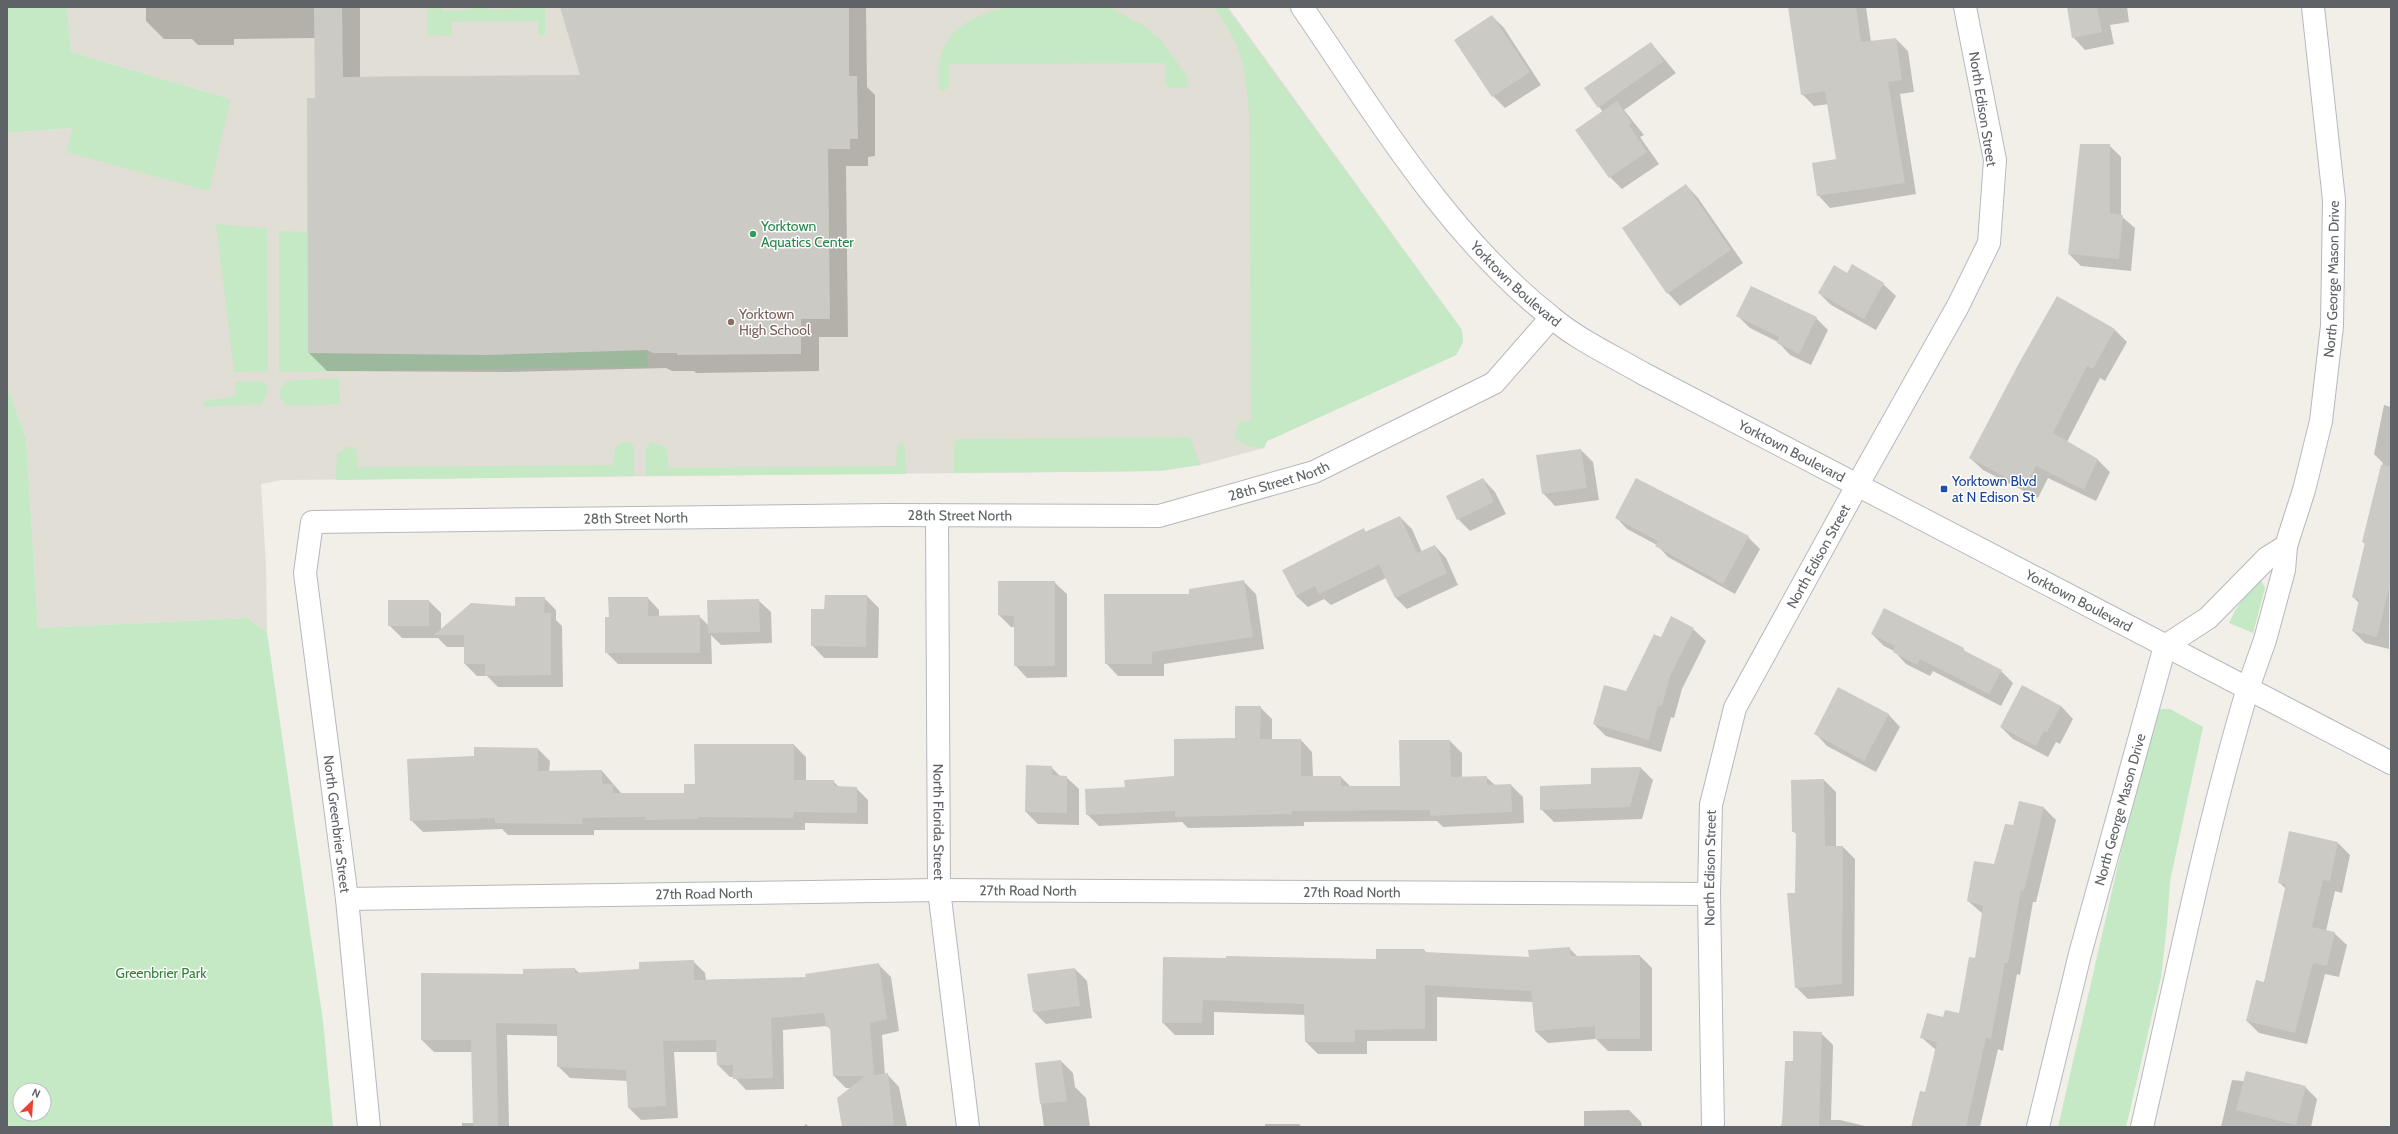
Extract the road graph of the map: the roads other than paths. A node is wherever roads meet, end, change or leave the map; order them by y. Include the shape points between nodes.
1 (1302, 7) edge
2 (1965, 7) edge
3 (2313, 7) edge
4 (1551, 318) junction
5 (1858, 484) junction
6 (937, 515) junction
7 (312, 522) joint
8 (2286, 546) junction
9 (2165, 646) junction
10 (2248, 688) junction
11 (2391, 763) edge
12 (939, 890) junction
13 (1709, 894) junction
14 (347, 899) junction
15 (369, 1127) edge
16 (968, 1127) edge
17 (1713, 1127) edge
18 (2038, 1127) edge
19 (2142, 1127) edge

1 - 4 street, Yorktown Boulevard via 1420,178 1477,250
2 - 5 street, North Edison Street via 1995,160 1989,243 1958,306
3 - 8 street, North George Mason Drive via 2334,200 2332,326 2321,421 2304,490
4 - 5 street, Yorktown Boulevard via 1644,374
4 - 6 street, 28th Street North via 1494,383 1314,472 1159,516
5 - 9 street, Yorktown Boulevard
5 - 13 street, North Edison Street via 1735,708 1711,805
6 - 7 street, 28th Street North
6 - 12 street, North Florida Street
7 - 14 street, North Greenbrier Street via 305,573
8 - 9 street via 2257,568 2208,618
8 - 10 street, North George Mason Drive via 2284,570 2265,640
9 - 10 street, Yorktown Boulevard
9 - 18 street, North George Mason Drive via 2080,954
10 - 11 street, Yorktown Boulevard
10 - 19 street, North George Mason Drive via 2199,870
12 - 13 street, 27th Road North
12 - 14 street, 27th Road North
12 - 16 street, North Florida Street
13 - 17 street, North Edison Street
14 - 15 street, North Greenbrier Street

